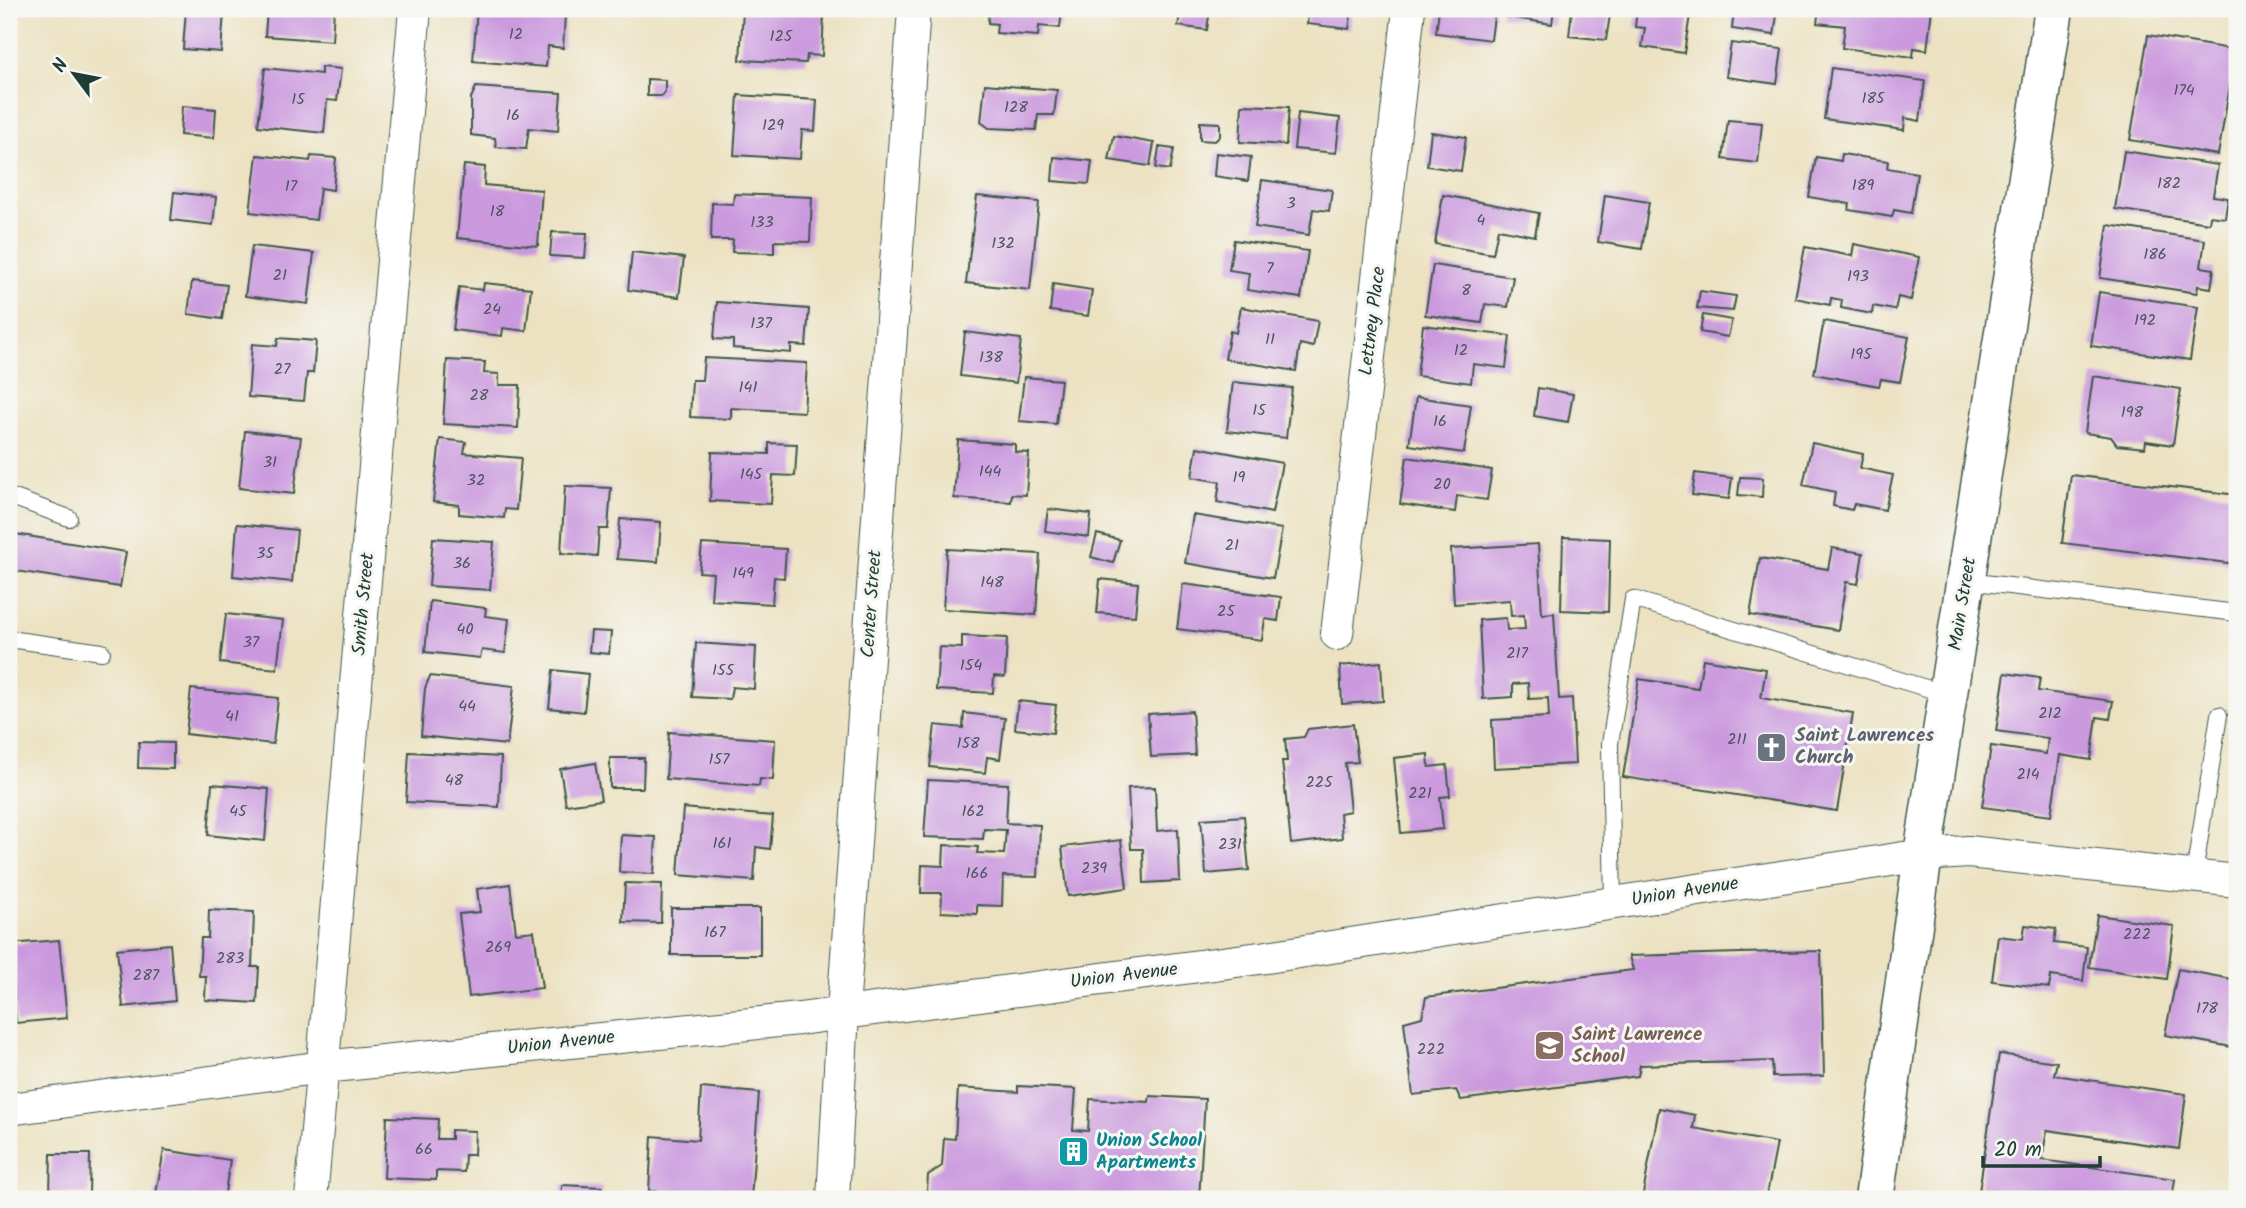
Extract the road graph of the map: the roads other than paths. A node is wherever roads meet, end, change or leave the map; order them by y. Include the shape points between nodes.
1 (415, 9) edge
2 (914, 9) edge
3 (1409, 9) edge
4 (2054, 9) edge
5 (9, 496) edge
6 (69, 518) dead end
7 (1967, 581) junction
8 (2237, 613) edge
9 (1338, 634) dead end
10 (9, 639) edge
11 (102, 652) dead end
12 (1949, 695) junction
13 (2219, 715) dead end
14 (1923, 855) junction
15 (2193, 875) junction
16 (2237, 881) edge
17 (1613, 903) junction
18 (843, 1012) junction
19 (323, 1067) junction
20 (9, 1109) edge
21 (312, 1199) edge
22 (833, 1199) edge
23 (1874, 1199) edge

1 - 19 street, Smith Street
2 - 18 street, Center Street
3 - 9 street, Lettney Place
4 - 7 street, Main Street
5 - 6 lane
7 - 8 lane
7 - 12 street, Main Street
10 - 11 lane
12 - 14 street, Main Street
12 - 17 lane via 1633,599 1610,744
13 - 15 lane
14 - 15 street, Union Avenue via 1968,852
14 - 17 street, Union Avenue
14 - 23 street, Main Street
15 - 16 street, Union Avenue
17 - 18 street, Union Avenue via 1267,957
18 - 19 street, Union Avenue
18 - 22 street, Center Street
19 - 20 street, Union Avenue
19 - 21 street, Smith Street

